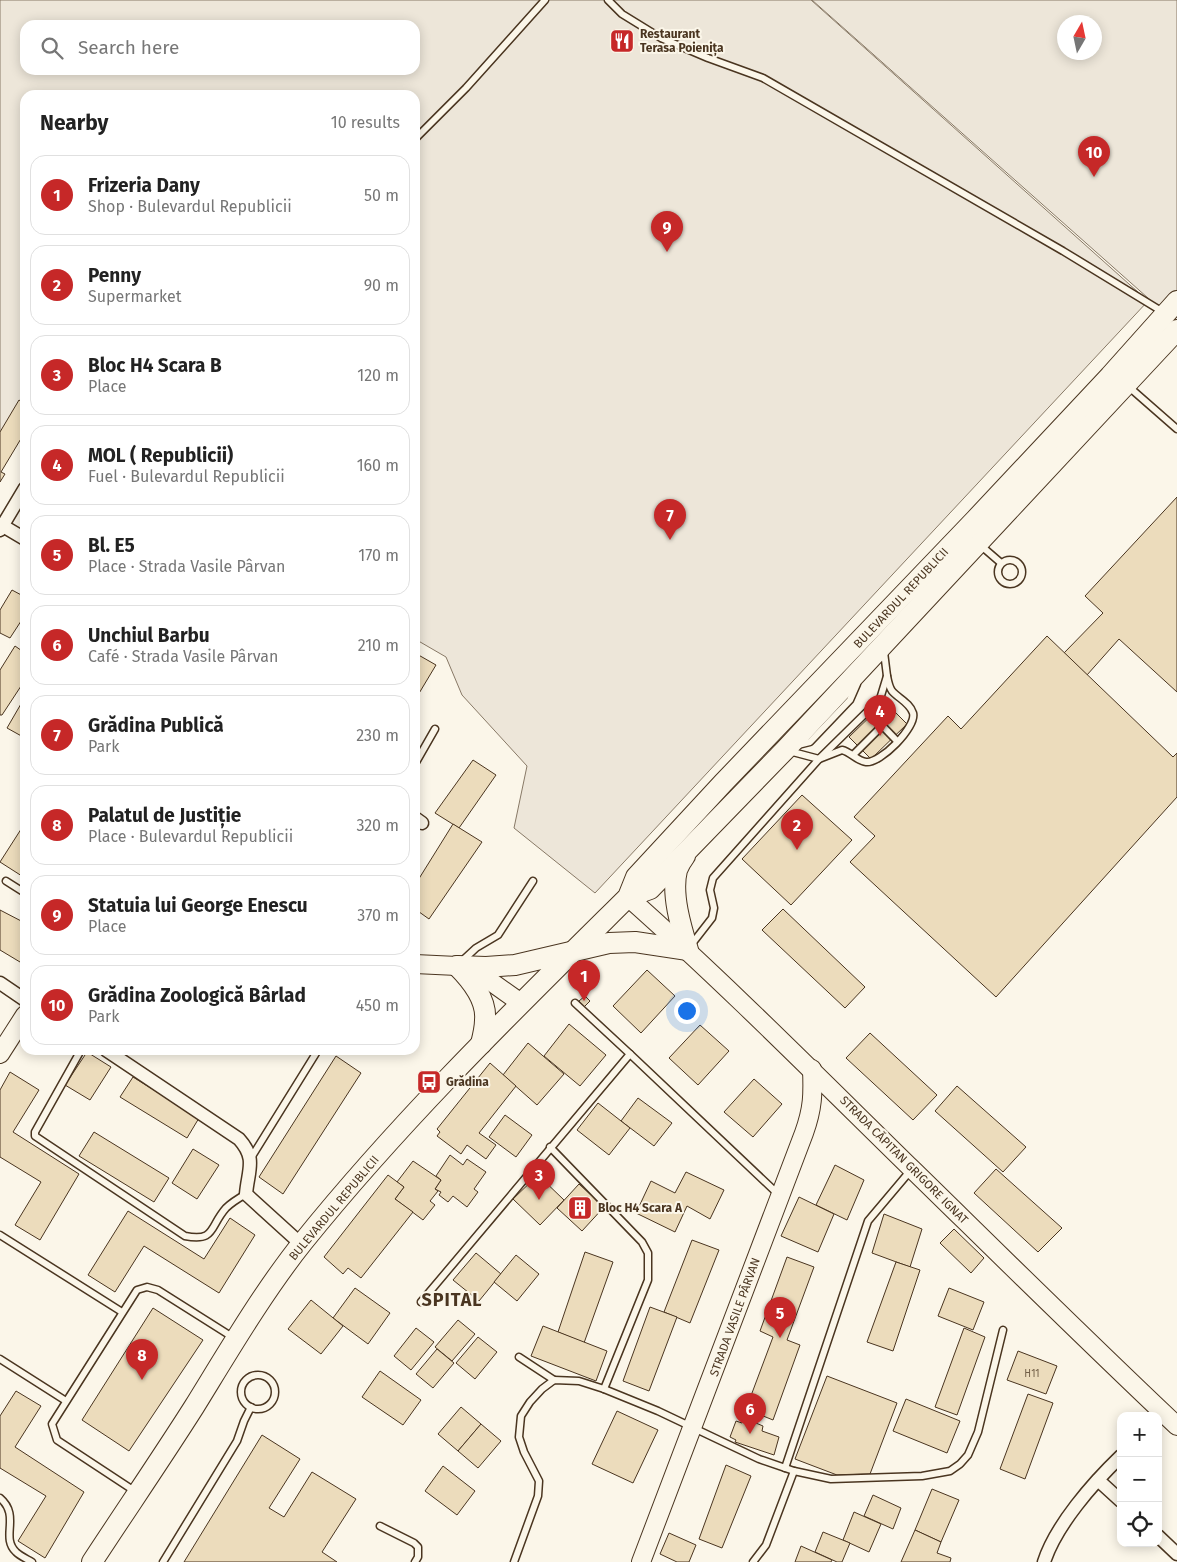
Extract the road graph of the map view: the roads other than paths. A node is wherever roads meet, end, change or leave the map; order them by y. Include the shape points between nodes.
1 (545, 0) edge
2 (608, 0) edge
3 (420, 134) edge
4 (1173, 315) edge
5 (1126, 384) junction
6 (1177, 429) edge
7 (20, 496) edge
8 (1, 528) edge
9 (20, 537) edge
10 (978, 542) junction
11 (1001, 563) junction
12 (883, 645) junction
13 (887, 676) junction
14 (868, 711) junction
15 (882, 726) junction
16 (435, 729) dead end
17 (897, 741) junction
18 (785, 750) junction
19 (420, 755) edge
20 (853, 755) junction
21 (819, 759) junction
22 (688, 849) junction
23 (6, 881) dead end
24 (533, 881) dead end
25 (20, 890) edge
26 (628, 897) junction
27 (575, 950) junction
28 (688, 950) junction
29 (420, 964) edge
30 (458, 966) junction
31 (0, 983) edge
32 (20, 997) edge
33 (521, 1003) junction
34 (575, 1003) dead end
35 (20, 1023) edge
36 (481, 1044) junction
37 (0, 1054) edge
38 (630, 1054) junction
39 (78, 1055) edge
40 (113, 1055) edge
41 (315, 1055) edge
42 (812, 1069) junction
43 (550, 1147) junction
44 (251, 1158) junction
45 (912, 1169) junction
46 (246, 1194) junction
47 (780, 1196) junction
48 (0, 1235) edge
49 (302, 1244) junction
50 (421, 1302) dead end
51 (122, 1312) junction
52 (1003, 1330) dead end
53 (236, 1340) junction
54 (519, 1357) dead end
55 (0, 1359) edge
56 (554, 1380) junction
57 (604, 1389) junction
58 (66, 1401) junction
59 (251, 1407) junction
60 (1157, 1412) edge
61 (1162, 1417) edge
62 (1177, 1426) edge
63 (693, 1427) junction
64 (1120, 1457) edge
65 (785, 1468) junction
66 (794, 1471) junction
67 (1098, 1480) junction
68 (137, 1493) junction
69 (1117, 1497) edge
70 (0, 1498) edge
71 (380, 1526) dead end
72 (1162, 1540) edge
73 (1177, 1554) edge
74 (32, 1562) edge
75 (92, 1562) edge
76 (163, 1562) edge
77 (415, 1562) edge
78 (514, 1562) edge
79 (641, 1562) edge
80 (753, 1562) edge
81 (1044, 1562) edge

1 - 3 lane
2 - 4 lane via 622,14 661,38 763,78
4 - 5 main road, BULEVARDUL REPUBLICII
4 - 26 main road, BULEVARDUL REPUBLICII via 1110,376 723,783 636,877
5 - 6 lane
5 - 10 main road, BULEVARDUL REPUBLICII
7 - 8 street
8 - 9 street
10 - 11 lane
10 - 12 main road, BULEVARDUL REPUBLICII
11 - 11 lane via 1008,559 1022,565 1020,580 1013,584 999,578
12 - 13 lane
12 - 18 main road, BULEVARDUL REPUBLICII
13 - 14 lane via 880,699
13 - 17 lane via 890,689 911,708 913,714 911,726
14 - 15 lane
14 - 21 lane
15 - 17 lane
15 - 20 lane
16 - 19 lane
17 - 20 lane via 873,762 858,760
18 - 21 lane
18 - 22 main road, BULEVARDUL REPUBLICII
20 - 21 lane via 842,750
21 - 28 lane via 713,878 710,890 714,908 712,918
22 - 26 main road, BULEVARDUL REPUBLICII via 650,889
22 - 28 main road via 677,870 676,892
23 - 25 lane
24 - 30 lane via 498,935 476,948
26 - 27 main road, BULEVARDUL REPUBLICII
26 - 28 main road, STRADA CĂPITAN GRIGORE IGNAT
27 - 28 main road via 609,942 635,942
27 - 30 main road via 515,965
27 - 33 main road, BULEVARDUL REPUBLICII
28 - 42 main road, STRADA CĂPITAN GRIGORE IGNAT
29 - 30 main road
30 - 33 main road via 490,981
30 - 36 main road via 472,980 481,998 486,1018
31 - 32 street
33 - 36 main road, BULEVARDUL REPUBLICII
34 - 38 lane
35 - 37 main road
36 - 49 main road, BULEVARDUL REPUBLICII via 410,1119
38 - 43 lane
38 - 47 lane
39 - 46 lane via 35,1136 185,1236 200,1239 207,1236 227,1208
40 - 44 street via 239,1139
41 - 44 lane
42 - 45 main road, STRADA CĂPITAN GRIGORE IGNAT
42 - 47 main road, STRADA VASILE PÂRVAN via 811,1112
43 - 50 lane
43 - 57 lane via 642,1242 648,1253 648,1280
44 - 46 street
45 - 60 main road, STRADA CĂPITAN GRIGORE IGNAT
45 - 65 lane via 868,1221
46 - 49 street
47 - 63 main road, STRADA VASILE PÂRVAN
48 - 51 lane
49 - 53 main road, BULEVARDUL REPUBLICII
51 - 53 lane via 137,1290 147,1287 158,1290
51 - 58 lane
52 - 66 lane via 978,1432 968,1456 950,1471 922,1476 840,1479
53 - 68 main road, BULEVARDUL REPUBLICII
54 - 56 lane
55 - 58 lane
56 - 57 lane via 579,1381
56 - 78 lane via 530,1402 521,1416 519,1437 539,1480 538,1496
57 - 63 lane
58 - 68 lane via 52,1424 56,1440
59 - 59 lane via 267,1406 274,1398 275,1387 264,1376 248,1378 242,1388 243,1399
59 - 76 lane via 237,1441
61 - 62 main road, STRADA CĂPITAN GRIGORE IGNAT
63 - 65 lane
63 - 79 main road, STRADA VASILE PÂRVAN
64 - 67 street
65 - 66 lane
66 - 80 lane via 766,1545
67 - 69 street
67 - 81 street via 1063,1525
68 - 75 main road, BULEVARDUL REPUBLICII
70 - 74 lane via 10,1514 10,1544
71 - 77 lane via 418,1547
72 - 73 street

